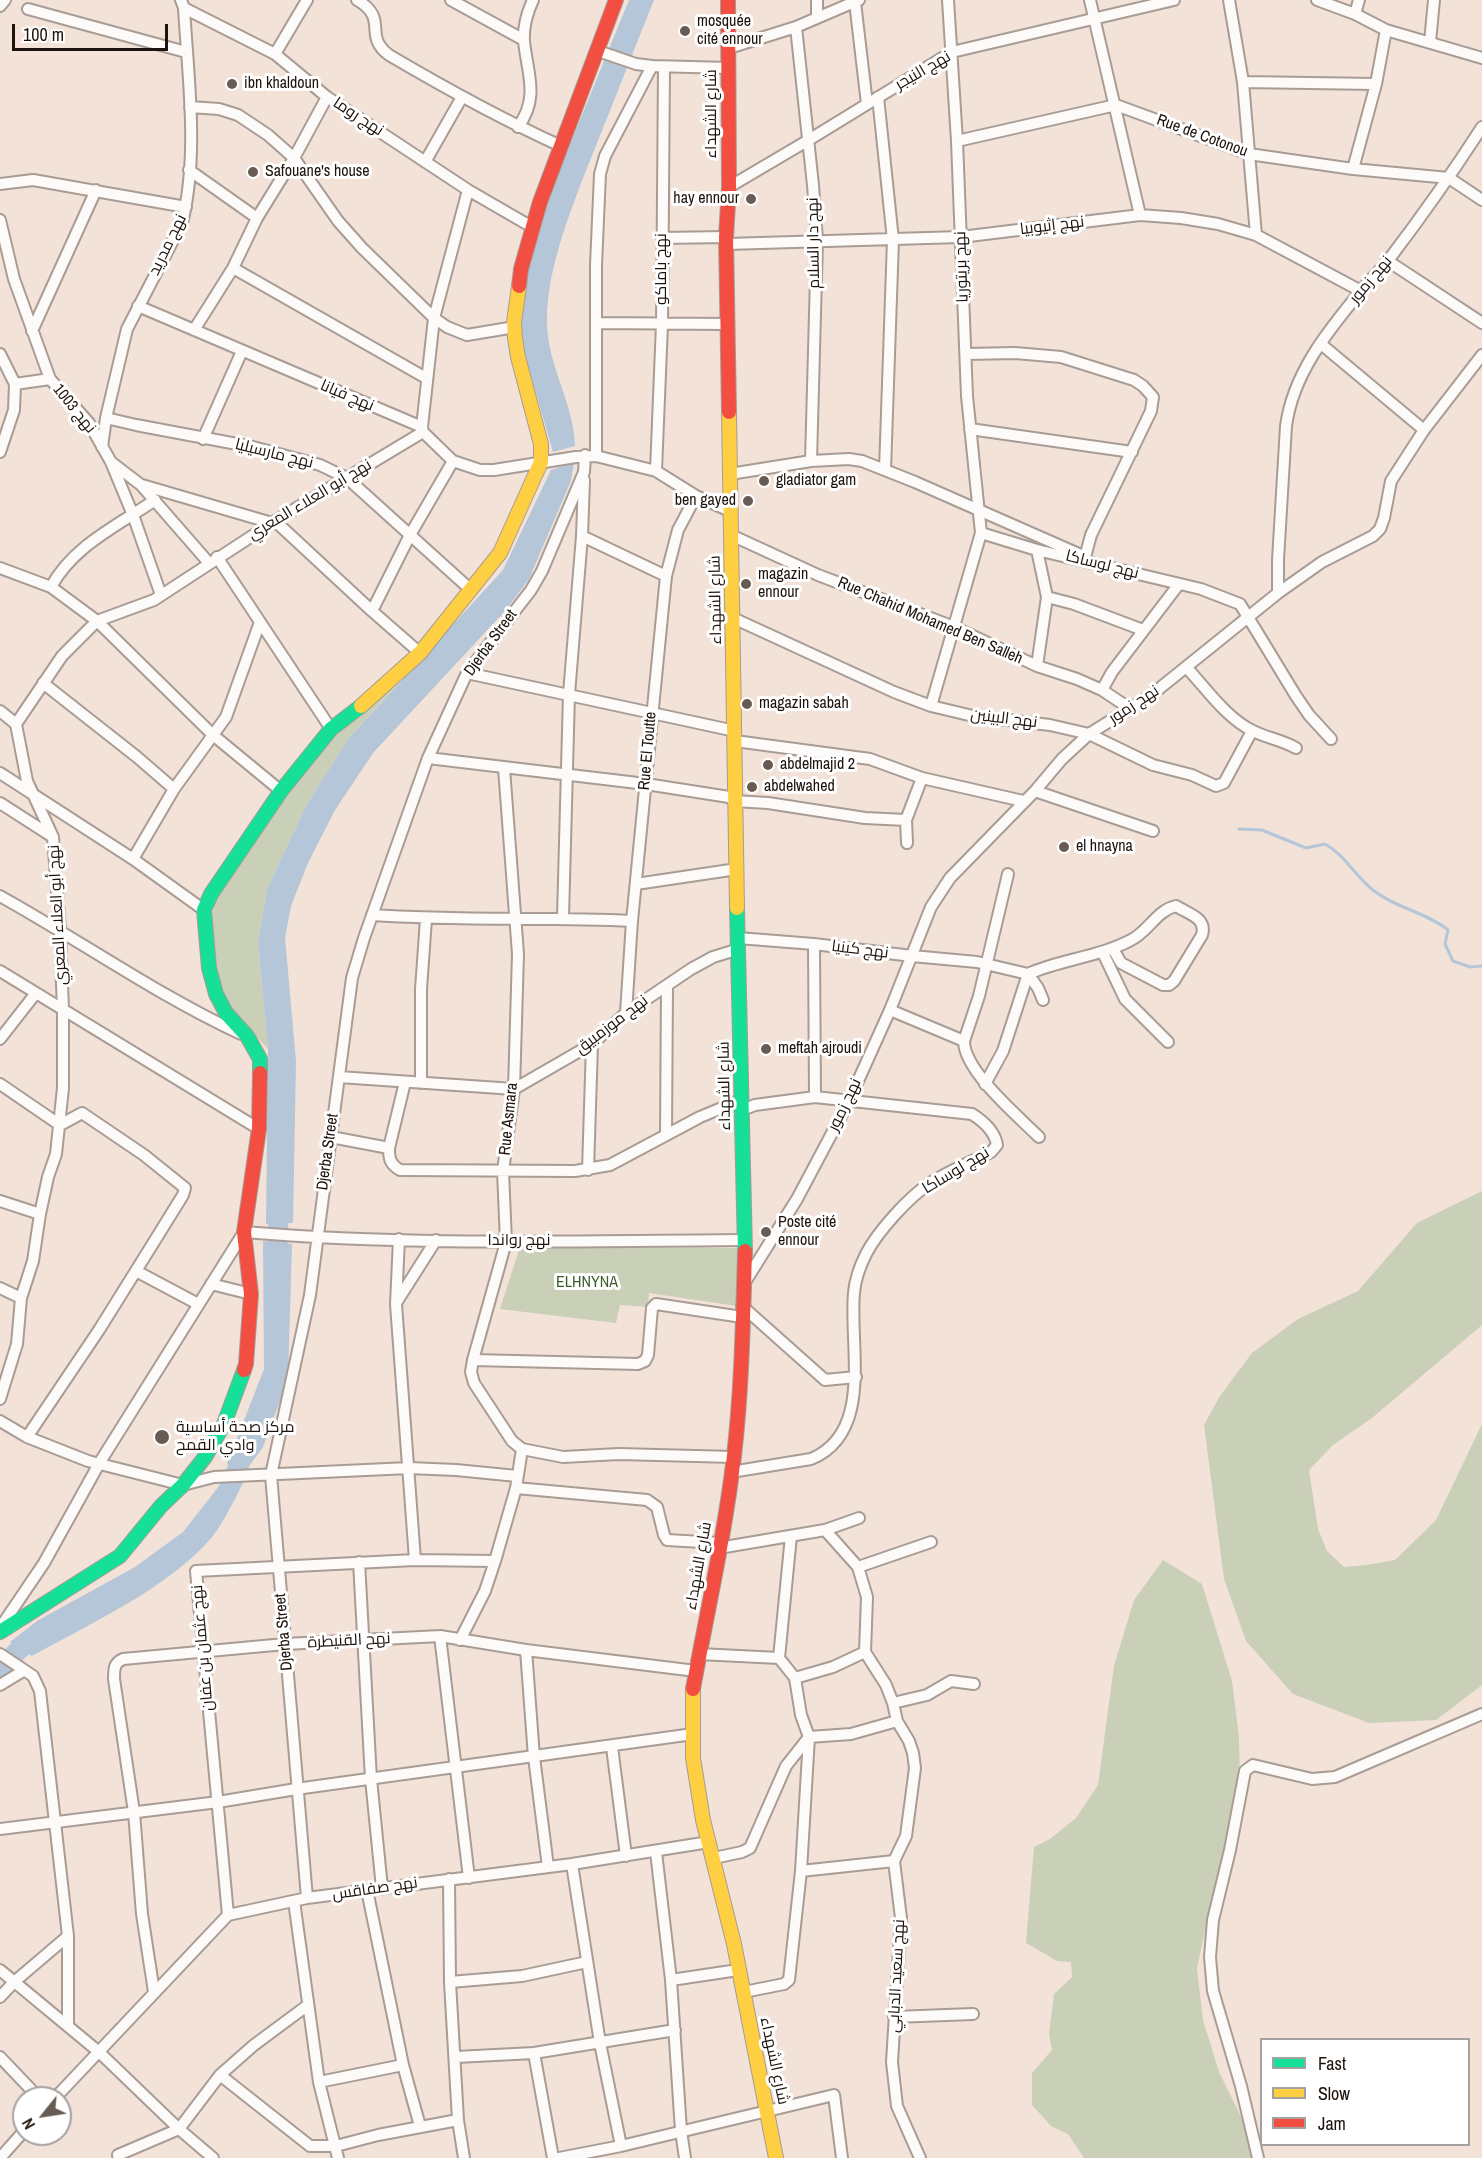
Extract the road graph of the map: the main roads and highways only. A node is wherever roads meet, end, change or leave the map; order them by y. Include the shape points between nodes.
1 (616, 0) edge
2 (728, 0) edge
3 (0, 1630) edge
4 (776, 2158) edge

1 - 3 main road via 532,227 521,268 514,327 518,357 546,461 500,553 420,653 331,729 281,791 204,910 209,968 216,994 260,1059 259,1128 244,1232 251,1293 246,1364 235,1399 205,1457 120,1556
2 - 4 main road, شارع الشهداء via 726,240 745,1240 740,1400 734,1457 692,1693 693,1758

